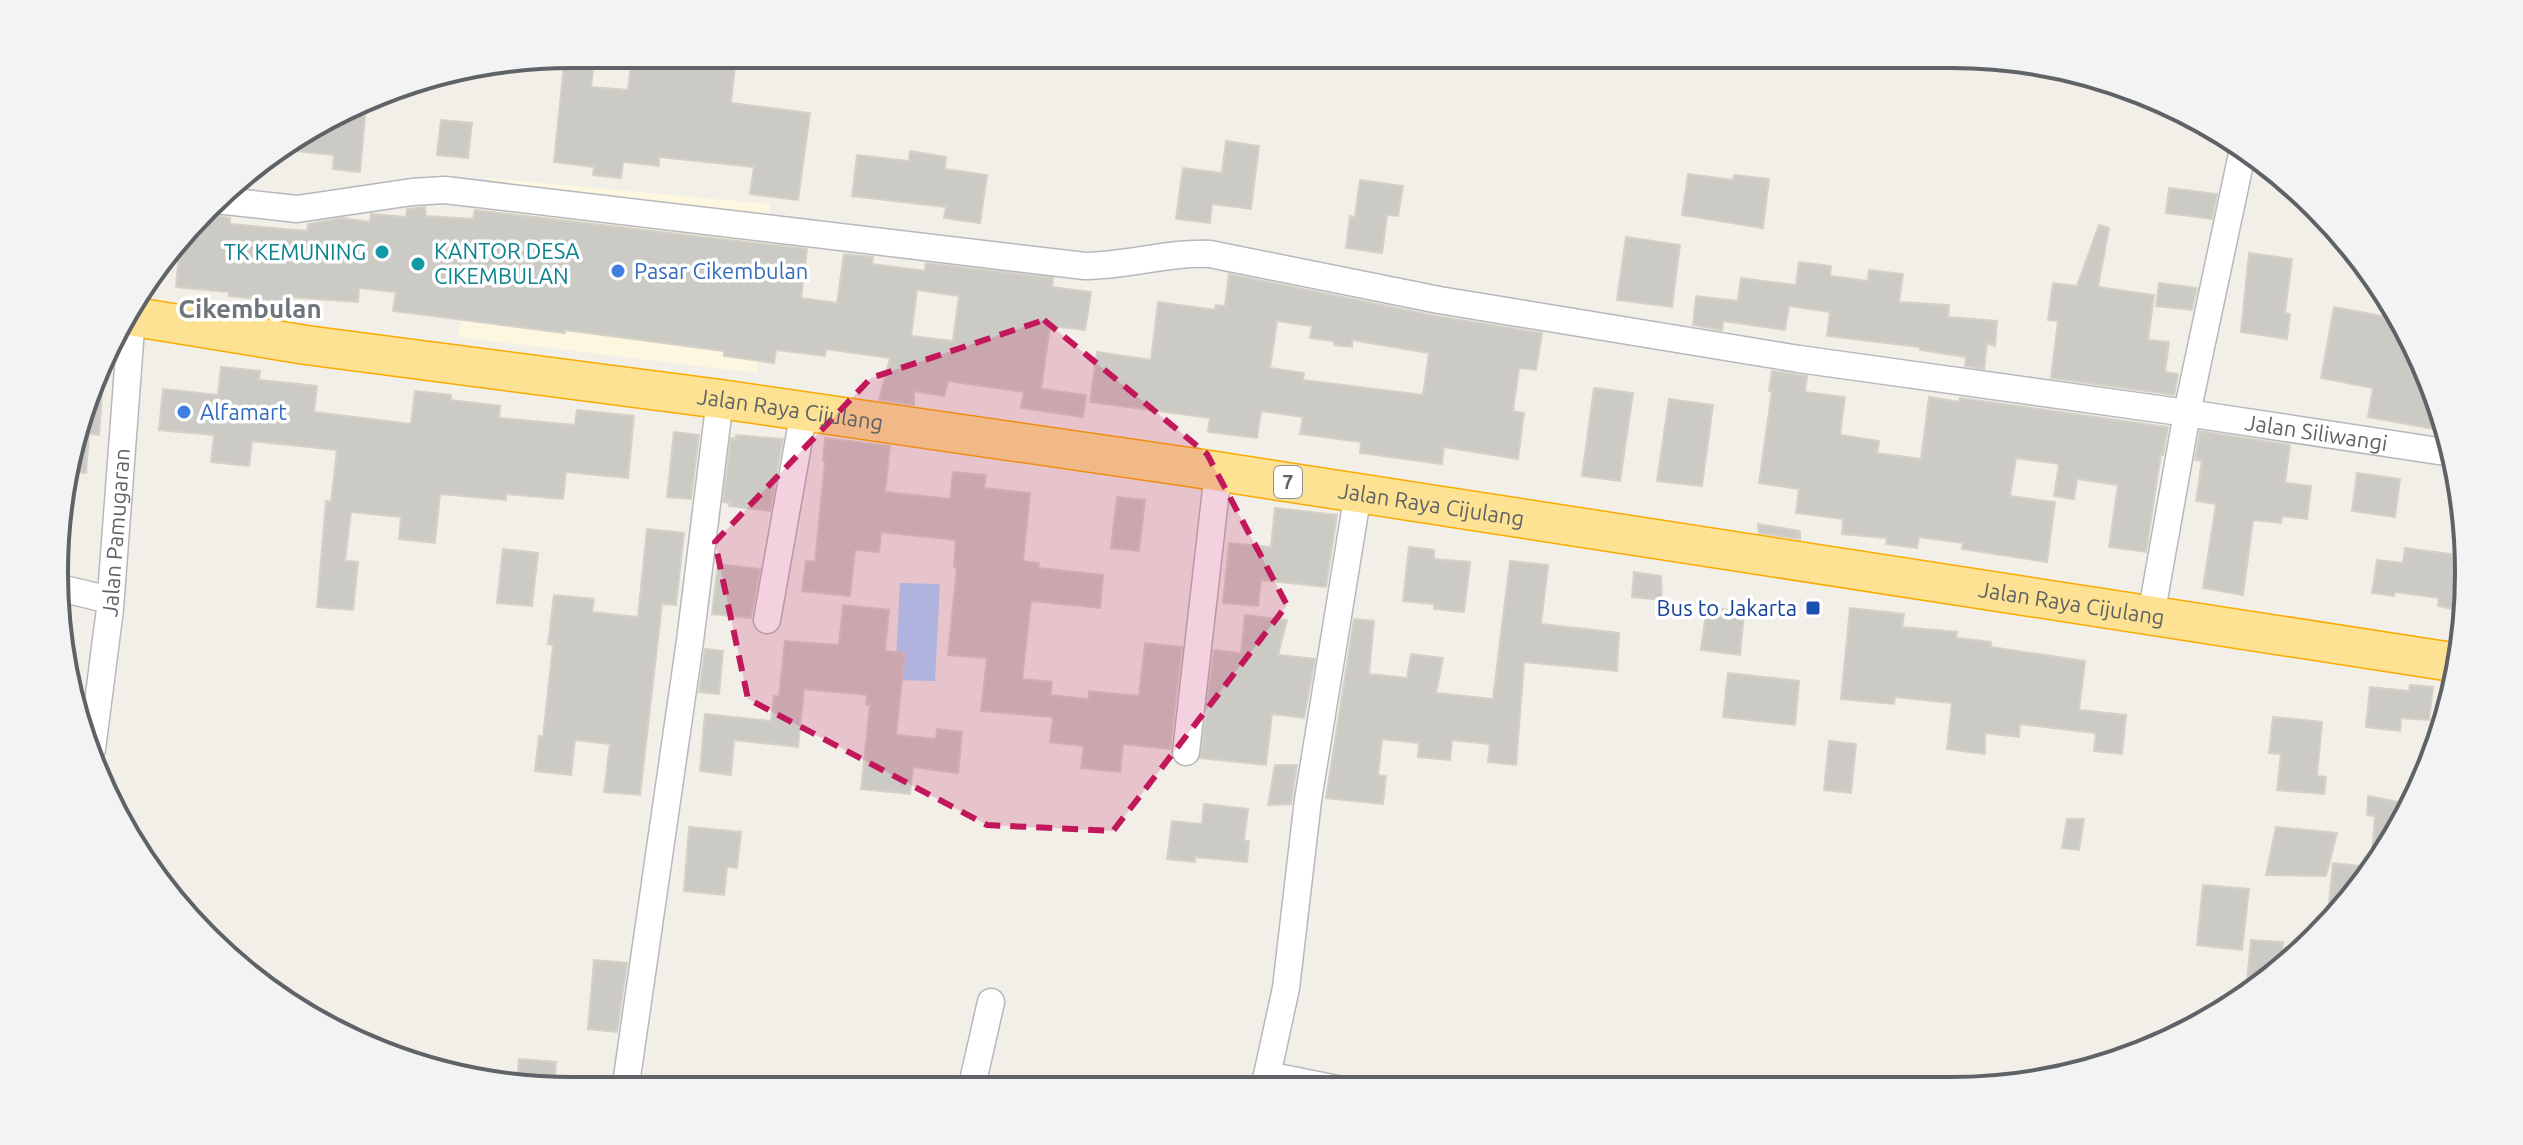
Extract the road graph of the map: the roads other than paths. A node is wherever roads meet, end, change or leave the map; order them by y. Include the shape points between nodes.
1 (2241, 160) edge
2 (231, 202) edge
3 (140, 313) edge
4 (127, 336) edge
5 (720, 399) junction
6 (804, 411) junction
7 (2187, 413) junction
8 (2440, 451) edge
9 (1218, 472) junction
10 (1358, 493) junction
11 (69, 590) edge
12 (110, 600) junction
13 (2151, 616) junction
14 (767, 620) dead end
15 (2447, 661) edge
16 (94, 732) edge
17 (1186, 752) dead end
18 (991, 1002) dead end
19 (627, 1077) edge
20 (974, 1077) edge
21 (1267, 1077) edge

1 - 7 street
2 - 7 street, Jalan Siliwangi via 297,209 445,190 1085,266 1210,254 1439,300 1721,346
3 - 5 highway, Jalan Raya Cijulang / 7 via 306,345
4 - 12 street, Jalan Pamugaran
5 - 6 highway, Jalan Raya Cijulang / 7
5 - 19 street
6 - 9 highway, Jalan Raya Cijulang / 7
6 - 14 street
7 - 8 street, Jalan Siliwangi
7 - 13 street
9 - 10 highway, Jalan Raya Cijulang / 7
9 - 17 street
10 - 13 highway, Jalan Raya Cijulang / 7
10 - 21 street via 1308,800 1286,988
11 - 12 street
12 - 16 street, Jalan Pamugaran
13 - 15 highway, Jalan Raya Cijulang / 7
18 - 20 street

